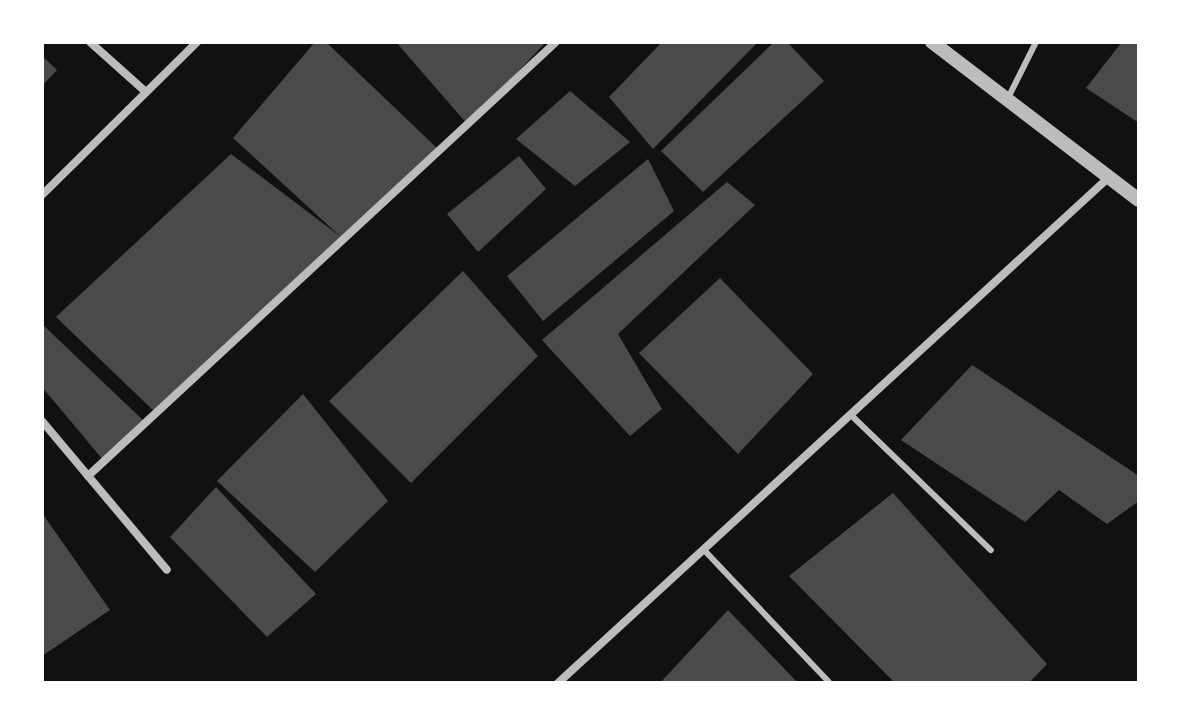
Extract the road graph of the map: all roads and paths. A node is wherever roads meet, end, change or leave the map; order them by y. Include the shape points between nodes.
1 (90, 42) edge
2 (197, 42) edge
3 (556, 42) edge
4 (932, 42) edge
5 (1036, 42) edge
6 (146, 92) junction
7 (1008, 98) junction
8 (1106, 180) junction
9 (42, 195) edge
10 (1139, 200) edge
11 (852, 416) junction
12 (42, 421) edge
13 (88, 476) junction
14 (991, 550) dead end
15 (705, 551) junction
16 (167, 570) dead end
17 (829, 682) edge
18 (558, 683) edge

1 - 6 street
2 - 6 street
3 - 13 street
4 - 7 street
5 - 7 lane
6 - 9 street
7 - 8 street
8 - 10 street
8 - 11 street
11 - 14 lane
11 - 15 street
12 - 13 street
13 - 16 street
15 - 17 lane
15 - 18 street

